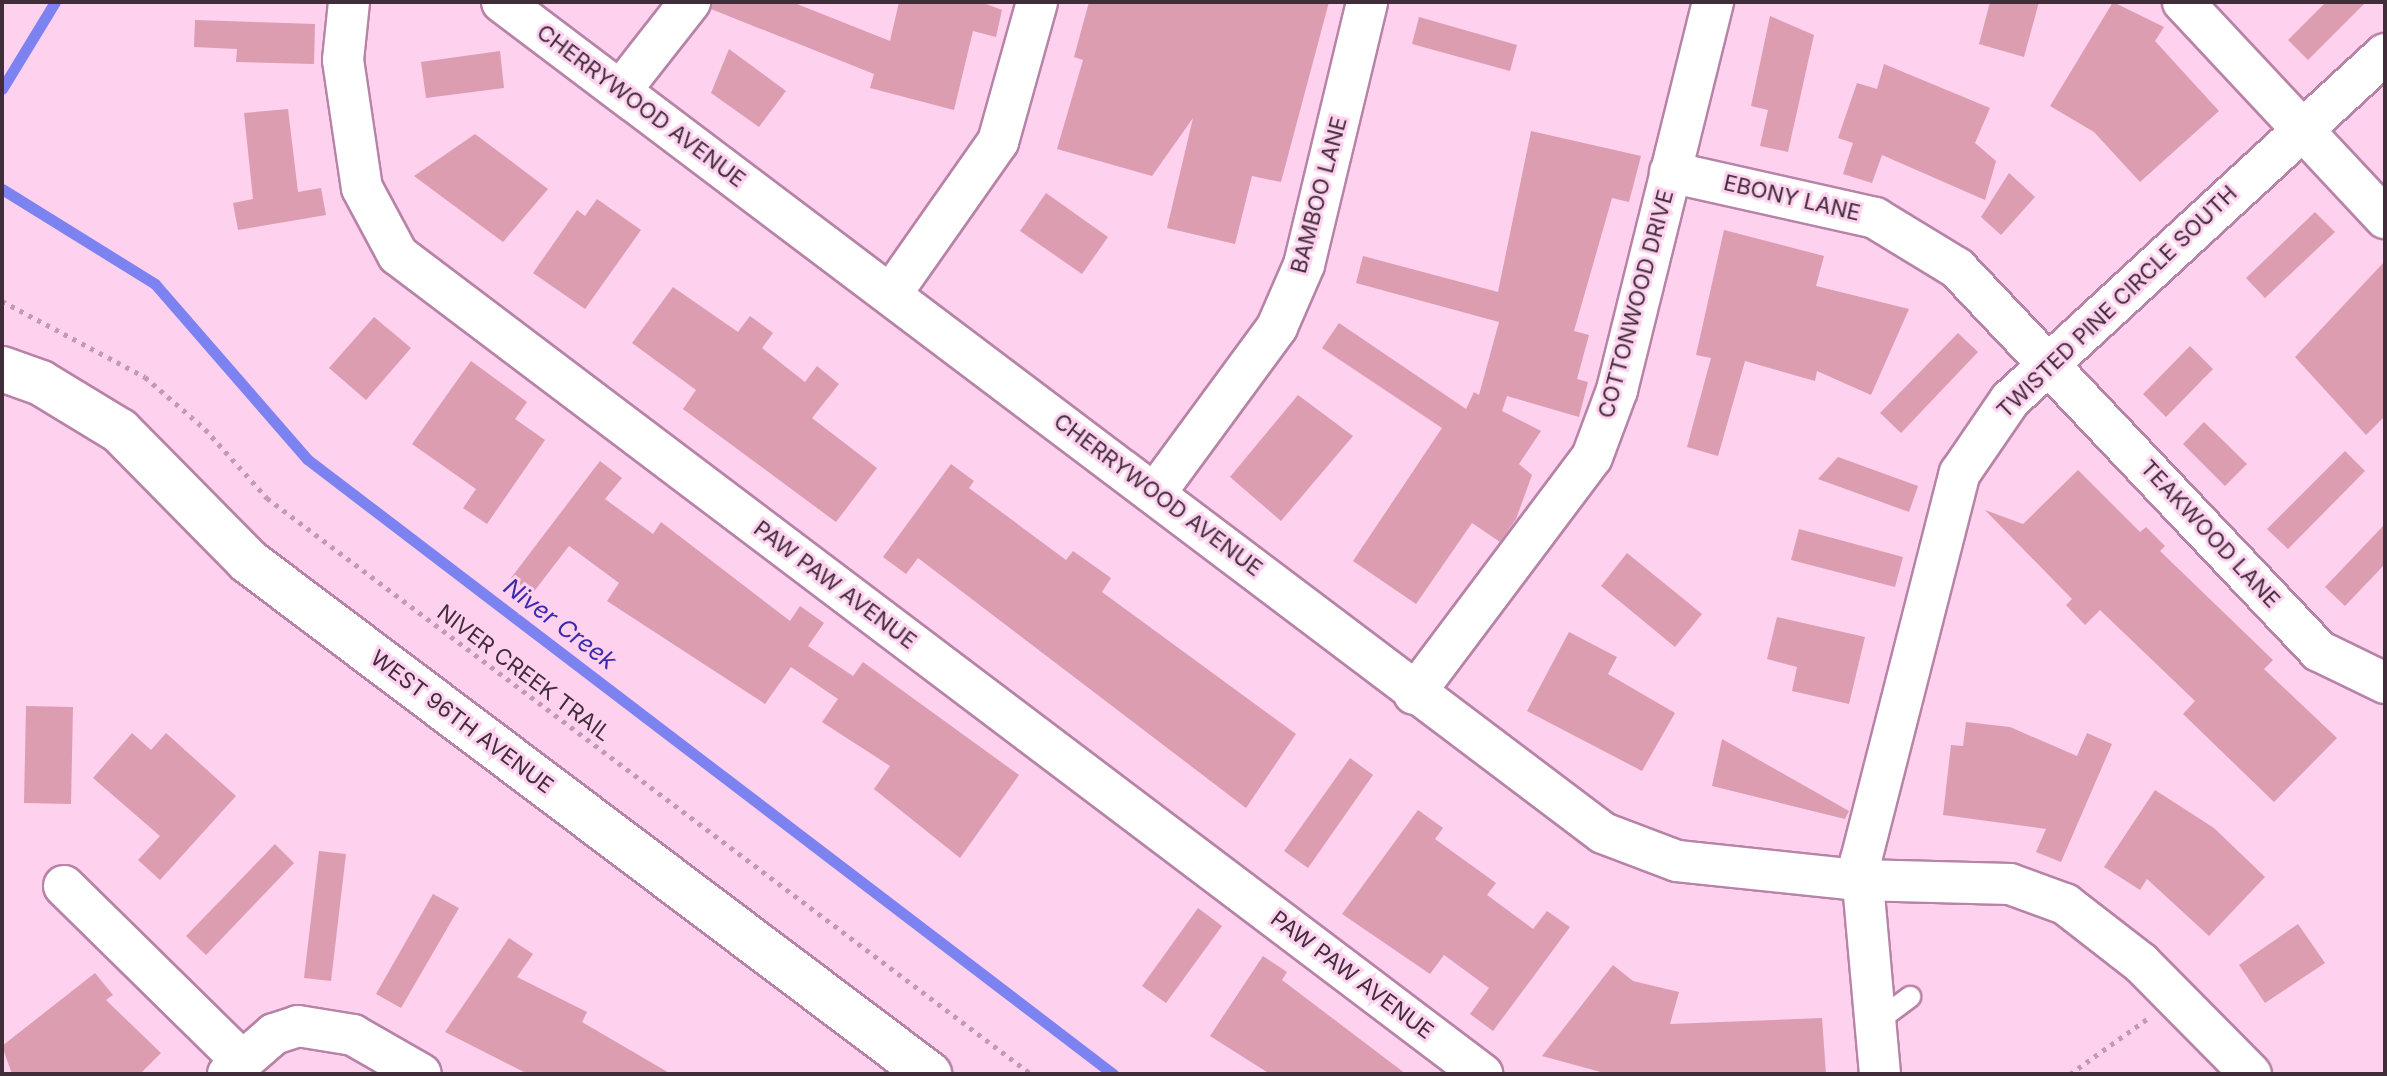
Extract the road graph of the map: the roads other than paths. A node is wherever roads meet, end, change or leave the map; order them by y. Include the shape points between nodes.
1 (349, 2) edge
2 (502, 2) edge
3 (690, 2) edge
4 (1037, 2) edge
5 (1367, 2) edge
6 (1713, 2) edge
7 (2183, 2) edge
8 (2385, 54) edge
9 (621, 90) junction
10 (2297, 129) junction
11 (1670, 172) junction
12 (2385, 218) edge
13 (891, 294) junction
14 (2051, 364) junction
15 (2, 369) edge
16 (1156, 492) junction
17 (2385, 683) edge
18 (1414, 694) junction
19 (1859, 880) junction
20 (64, 886) dead end
21 (1910, 997) dead end
22 (1875, 1023) junction
23 (235, 1067) edge
24 (421, 1074) edge
25 (929, 1074) edge
26 (1482, 1074) edge
27 (1880, 1074) edge
28 (2251, 1074) edge

1 - 26 street, PAW PAW AVENUE via 343,60 362,188 398,255
2 - 9 street, CHERRYWOOD AVENUE
3 - 9 street
4 - 13 street via 998,142
5 - 16 street, BAMBOO LANE via 1304,265 1277,327
6 - 11 street, COTTONWOOD DRIVE
7 - 10 street
8 - 10 street, TWISTED PINE CIRCLE SOUTH
9 - 13 street, CHERRYWOOD AVENUE
10 - 12 street
10 - 14 street, TWISTED PINE CIRCLE SOUTH
11 - 14 street, EBONY LANE via 1841,207 1900,230 1957,268
11 - 18 street, COTTONWOOD DRIVE via 1617,390 1592,457
13 - 16 street, CHERRYWOOD AVENUE
14 - 17 street, TEAKWOOD LANE via 2319,651
14 - 19 street, TWISTED PINE CIRCLE SOUTH via 1977,442 1946,510
15 - 25 street, WEST 96TH AVENUE via 41,383 120,431 248,561
16 - 18 street, CHERRYWOOD AVENUE
18 - 19 street, CHERRYWOOD AVENUE via 1571,812 1649,853
19 - 22 street, TWISTED PINE CIRCLE SOUTH
19 - 28 street, CHERRYWOOD AVENUE via 2010,884 2065,904 2141,963
20 - 23 street
21 - 22 lane
22 - 27 street, TWISTED PINE CIRCLE SOUTH
23 - 24 street via 274,1034 298,1026 353,1035

